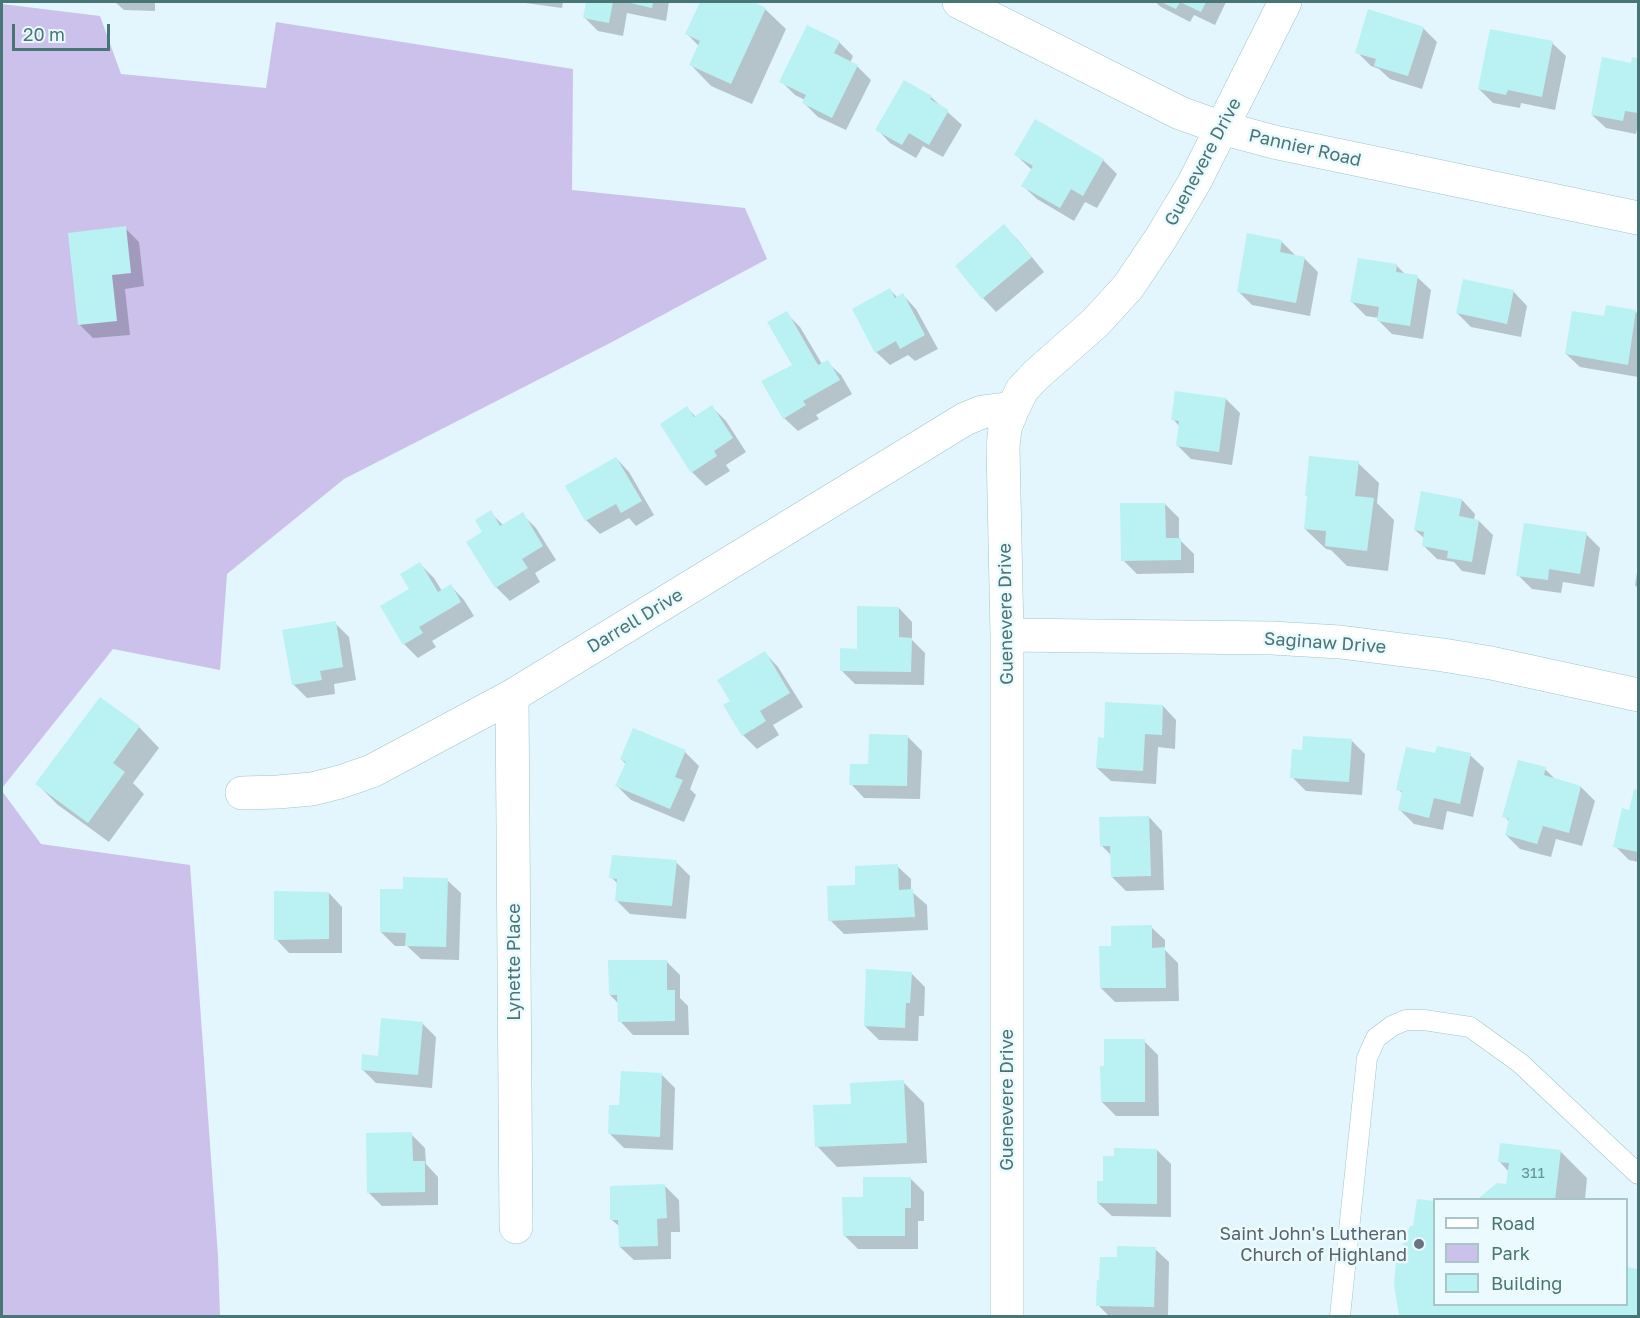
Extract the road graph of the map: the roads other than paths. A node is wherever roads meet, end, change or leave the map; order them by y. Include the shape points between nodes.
1 (959, 2) edge
2 (1285, 2) edge
3 (1222, 129) junction
4 (1638, 218) edge
5 (1013, 408) junction
6 (1007, 635) junction
7 (1638, 695) edge
8 (512, 696) junction
9 (242, 793) dead end
10 (1638, 1174) edge
11 (516, 1227) dead end
12 (1007, 1317) edge
13 (1340, 1317) edge

1 - 3 street, Pannier Road via 1170,108
2 - 3 street, Guenevere Drive
3 - 4 street, Pannier Road
3 - 5 street, Guenevere Drive via 1194,183 1128,287 1095,323 1036,375
5 - 6 street, Guenevere Drive via 1003,447
5 - 8 street, Darrell Drive via 982,412 965,419
6 - 7 street, Saginaw Drive via 1340,642 1481,662
6 - 12 street, Guenevere Drive
8 - 9 street, Darrell Drive via 372,771 312,789
8 - 11 street, Lynette Place
10 - 13 lane via 1520,1063 1470,1027 1424,1020 1406,1020 1392,1026 1376,1038 1367,1058

